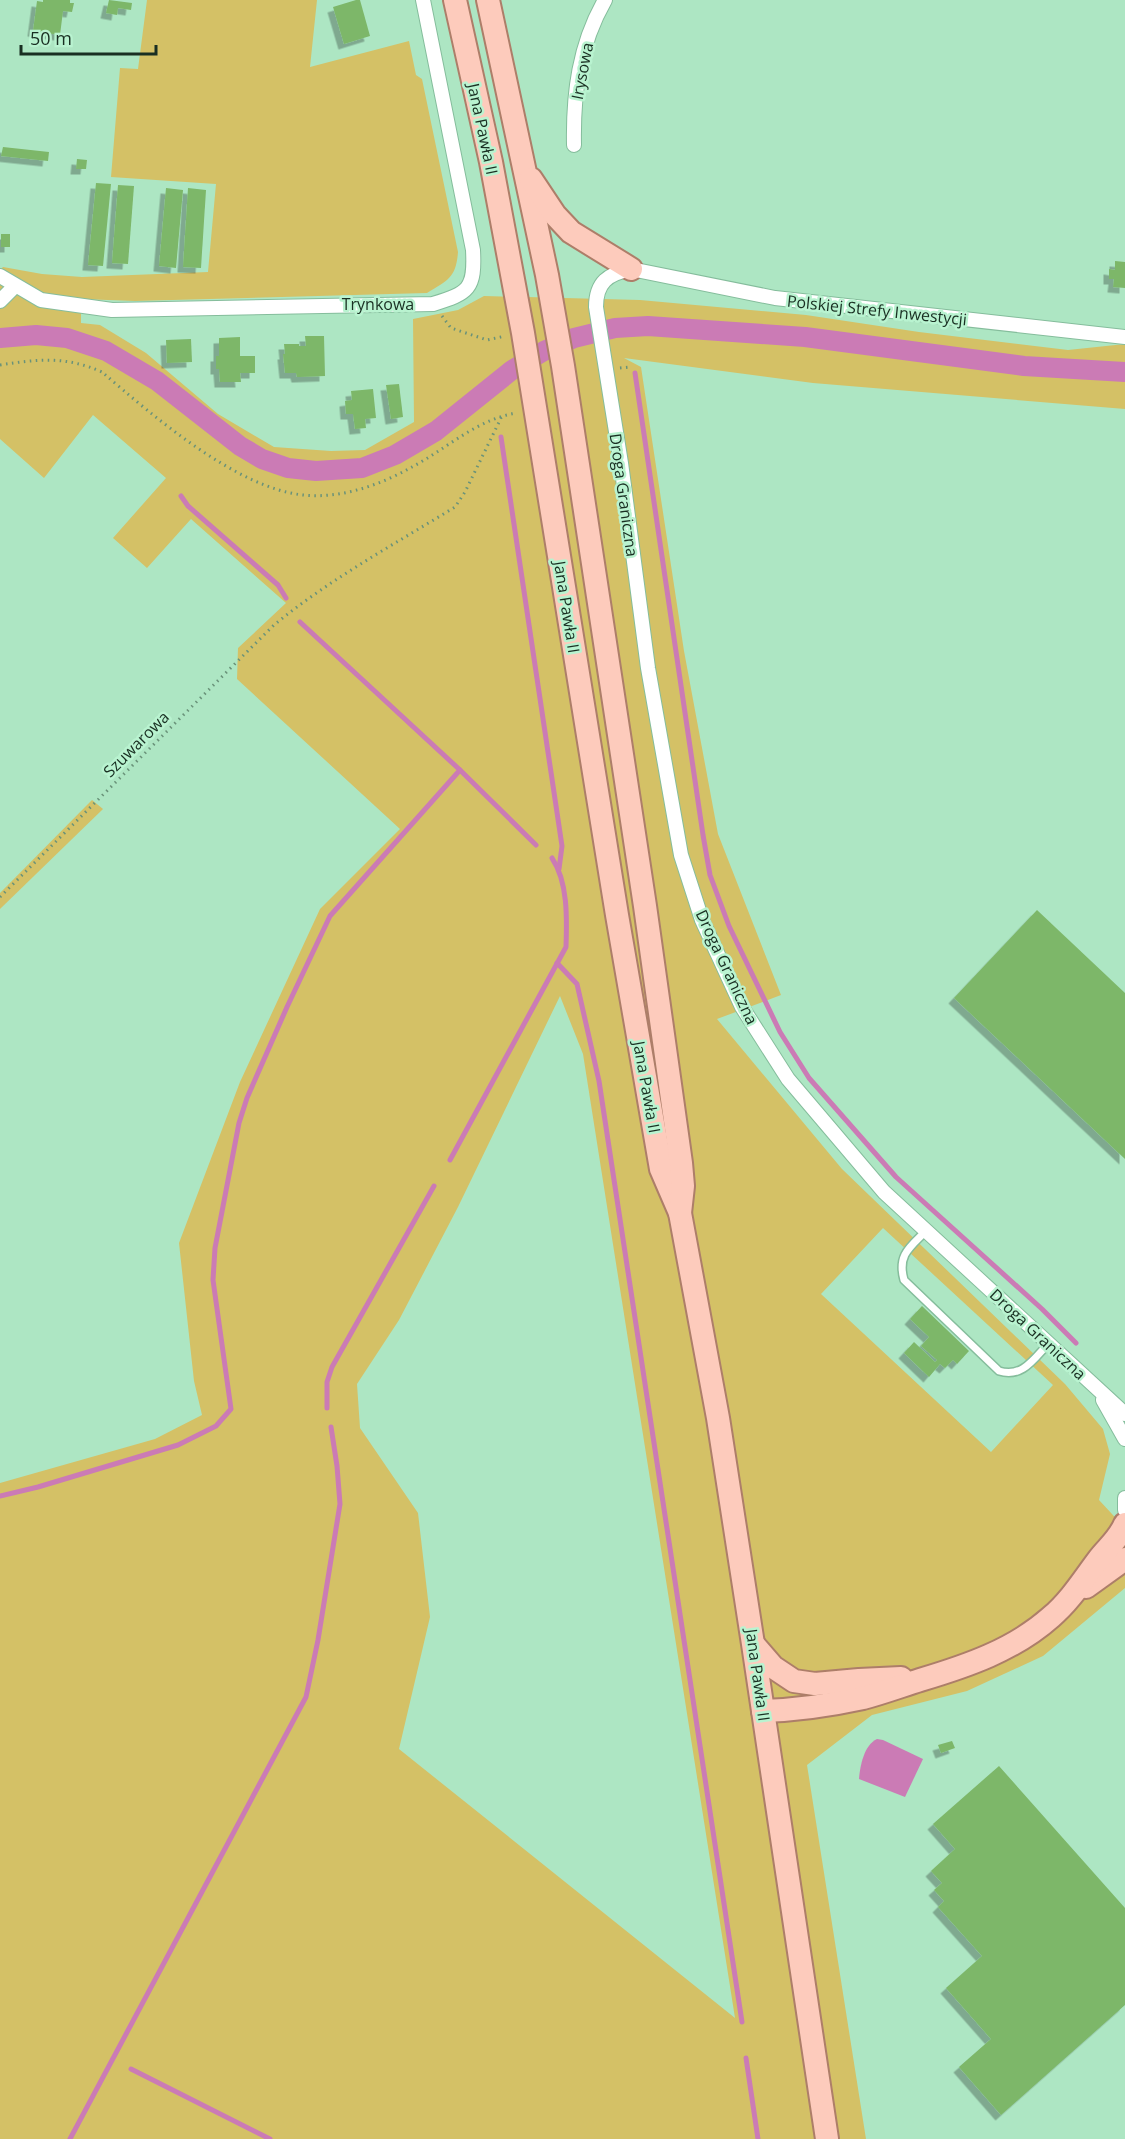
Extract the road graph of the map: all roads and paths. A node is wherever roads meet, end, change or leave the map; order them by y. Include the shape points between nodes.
1 (423, 0) edge
2 (455, 0) edge
3 (488, 0) edge
4 (605, 0) edge
5 (574, 145) dead end
6 (525, 170) junction
7 (631, 269) junction
8 (0, 276) edge
9 (15, 286) junction
10 (0, 301) edge
11 (433, 304) junction
12 (512, 334) junction
13 (1125, 337) edge
14 (0, 365) edge
15 (515, 413) dead end
16 (505, 415) junction
17 (0, 897) edge
18 (680, 1213) junction
19 (926, 1231) junction
20 (1048, 1344) junction
21 (1098, 1390) junction
22 (1125, 1414) edge
23 (1125, 1439) edge
24 (1125, 1498) edge
25 (1125, 1510) edge
26 (1125, 1524) edge
27 (1125, 1558) edge
28 (1070, 1598) junction
29 (753, 1644) junction
30 (929, 1677) junction
31 (763, 1711) junction
32 (827, 2139) edge

1 - 11 street, Trynkowa via 474,268 467,289
2 - 12 main road, Jana Pawła II via 486,140
3 - 6 main road, Jana Pawła II
4 - 5 street, Irysowa via 585,42 578,75
6 - 7 main road via 571,232
6 - 18 main road, Jana Pawła II via 563,366 645,906 681,1163
7 - 13 street, Polskiej Strefy Inwestycji via 775,298
7 - 19 street, Droga Graniczna via 614,273 600,285 596,307 648,668 681,855 702,921 742,1007 788,1079 884,1192
8 - 9 street, Trynkowa
9 - 10 street
9 - 11 street, Trynkowa via 40,300 112,309
11 - 12 path via 451,328 487,340
12 - 18 main road, Jana Pawła II via 531,386 661,1169
14 - 16 path via 38,359 85,364 102,372 212,459 278,490 304,495 344,493 380,484
15 - 16 path
16 - 17 path, Szuwarowa via 455,507 349,569 292,610
18 - 29 main road, Jana Pawła II via 718,1418
19 - 20 street, Droga Graniczna
19 - 20 lane via 902,1258 904,1280 999,1371 1021,1371
20 - 21 street, Droga Graniczna
21 - 22 street, Droga Graniczna
21 - 23 street, Droga Graniczna
24 - 25 street
26 - 28 main road
27 - 28 main road
28 - 30 main road via 1043,1624 1012,1644 961,1668
29 - 30 main road via 773,1667 794,1681 815,1684
29 - 31 main road, Jana Pawła II
30 - 31 main road via 862,1698
31 - 32 main road, Jana Pawła II

